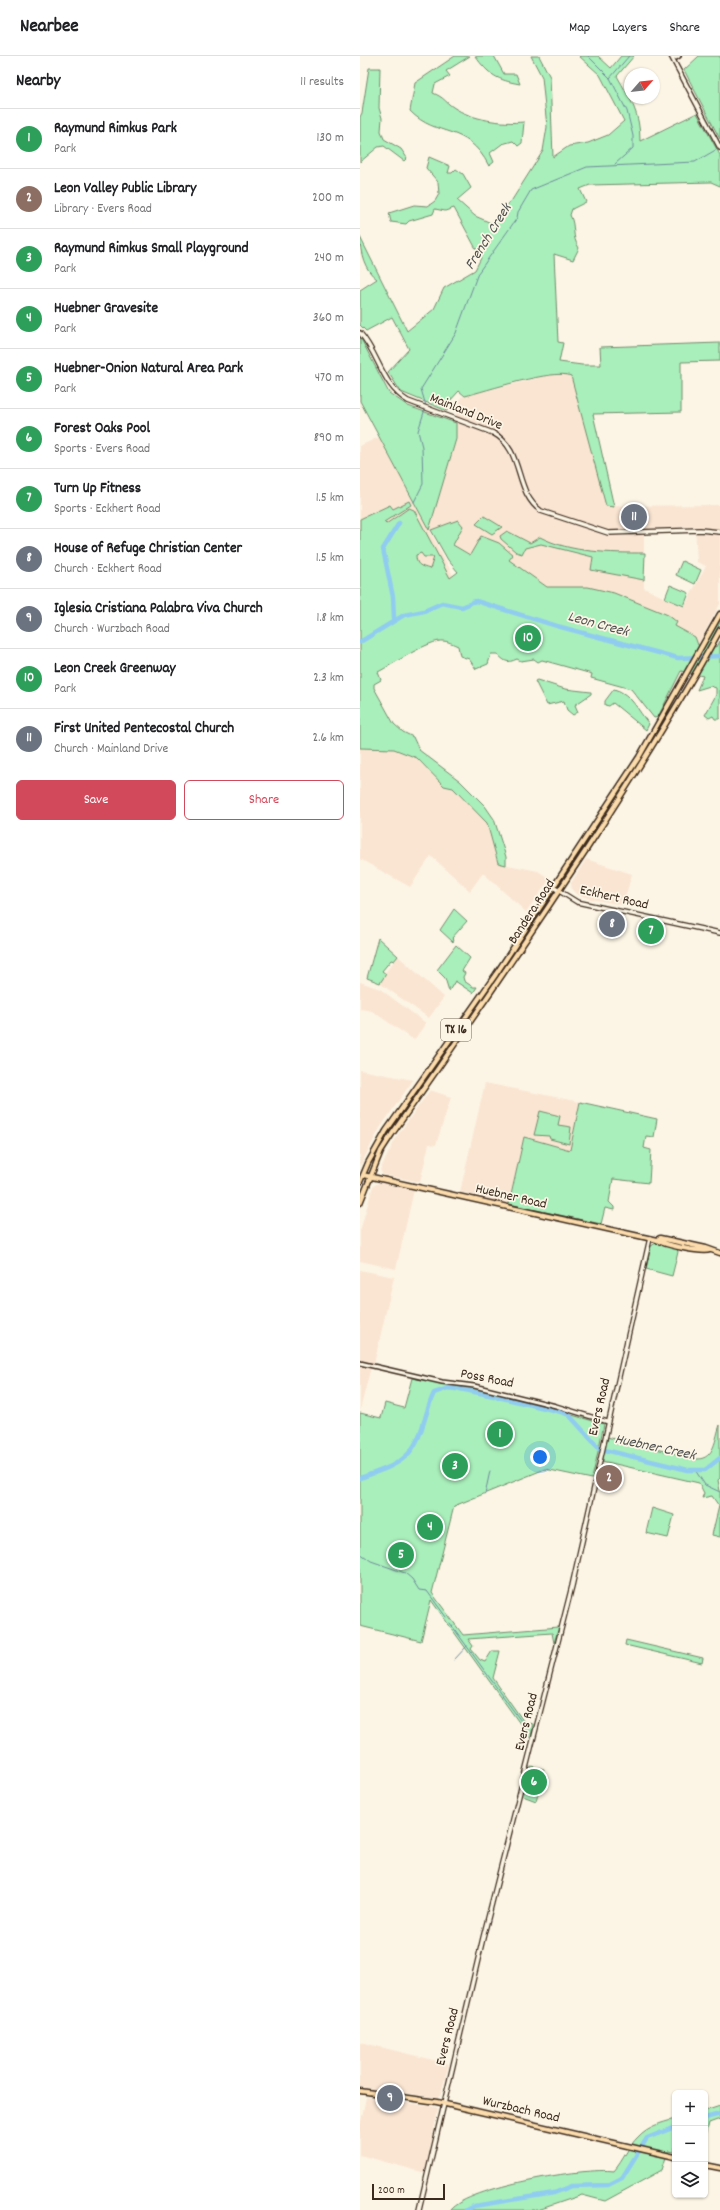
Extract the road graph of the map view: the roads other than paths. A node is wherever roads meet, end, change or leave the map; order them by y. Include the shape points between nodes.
1 (671, 56) edge
2 (679, 56) edge
3 (720, 148) edge
4 (360, 333) edge
5 (720, 532) edge
6 (720, 614) edge
7 (720, 630) edge
8 (626, 776) junction
9 (631, 780) junction
10 (553, 887) junction
11 (559, 892) junction
12 (720, 933) edge
13 (401, 1109) junction
14 (407, 1113) junction
15 (361, 1175) edge
16 (370, 1176) junction
17 (360, 1182) edge
18 (360, 1203) edge
19 (650, 1238) junction
20 (720, 1253) edge
21 (360, 1363) edge
22 (608, 1422) junction
23 (360, 2091) edge
24 (443, 2103) junction
25 (672, 2156) edge
26 (708, 2166) edge
27 (720, 2168) edge
28 (419, 2210) edge

1 - 2 street
1 - 3 main road
4 - 5 main road, Mainland Drive via 391,387 400,396 493,433 504,440 514,456 526,494 533,505 545,513 608,533 700,530
6 - 8 main road, Bandera Road / TX 16 via 658,725
7 - 9 main road, Bandera Road / TX 16 via 664,729
8 - 9 main road
8 - 10 main road, Bandera Road / TX 16
9 - 11 main road, Bandera Road / TX 16
10 - 11 main road, Eckhert Road
10 - 13 main road, Bandera Road / TX 16 via 496,974
11 - 12 main road, Eckhert Road via 584,904
11 - 14 main road, Bandera Road / TX 16 via 502,979
13 - 14 main road
13 - 15 main road, Bandera Road / TX 16
14 - 16 main road, Bandera Road / TX 16 via 381,1151
15 - 16 main road, Huebner Road
15 - 17 main road, Bandera Road / TX 16
16 - 18 main road, Bandera Road / TX 16
16 - 19 main road, Huebner Road
19 - 20 main road, Huebner Road via 681,1247
19 - 22 main road, Evers Road
21 - 22 street, Poss Road via 442,1382 474,1386
22 - 24 main road, Evers Road via 570,1593
23 - 24 main road, Wurzbach Road
24 - 25 main road, Wurzbach Road
24 - 28 main road, Evers Road
26 - 27 main road

